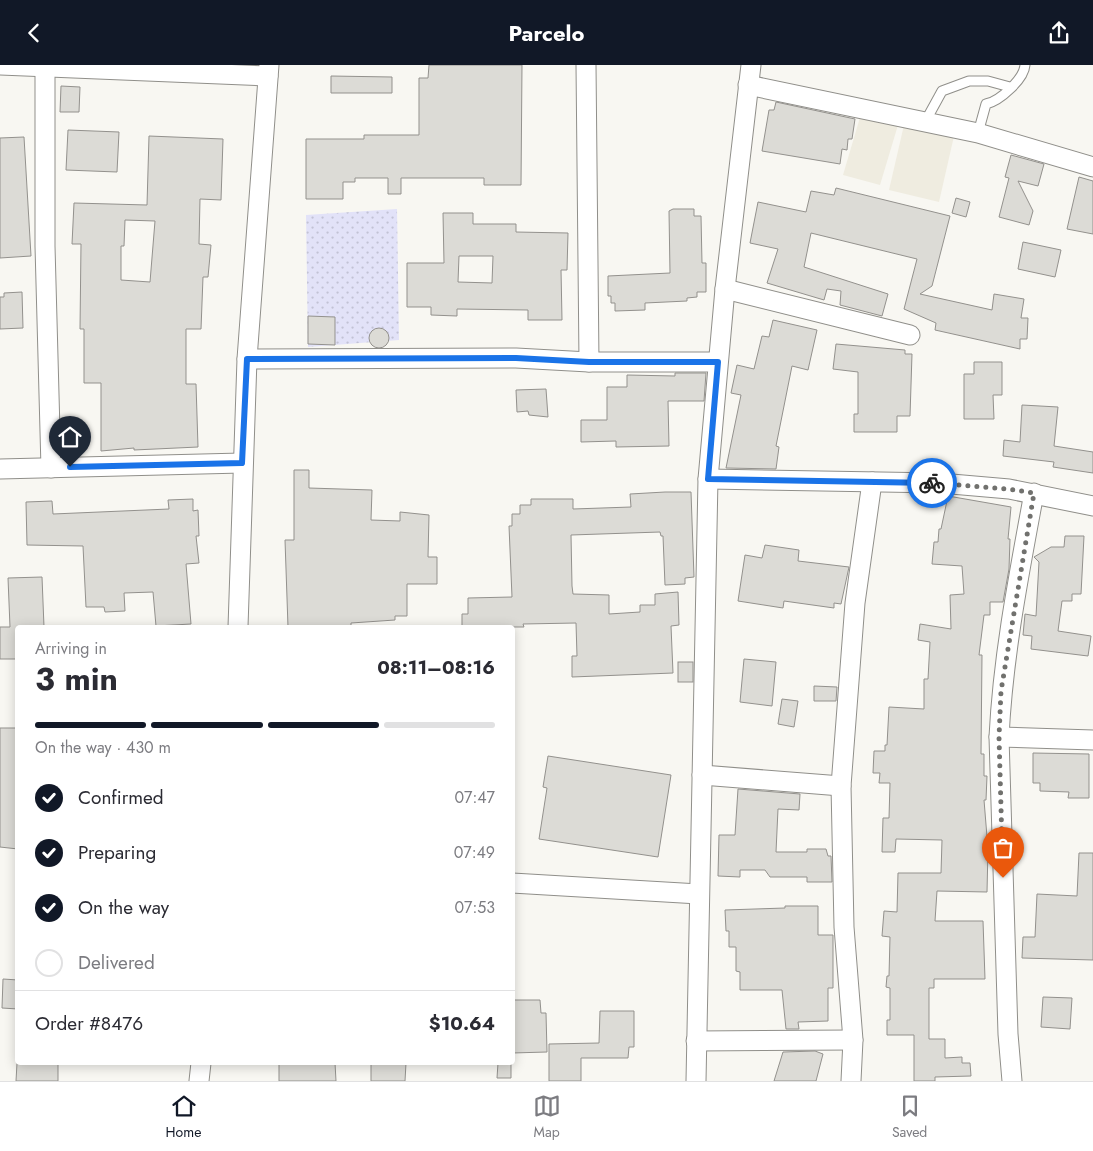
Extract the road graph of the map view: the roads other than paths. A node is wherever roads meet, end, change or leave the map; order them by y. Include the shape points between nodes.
1 (0, 65) edge
2 (44, 65) edge
3 (586, 65) edge
4 (751, 65) edge
5 (1026, 65) edge
6 (268, 70) edge
7 (748, 85) junction
8 (1010, 87) junction
9 (925, 122) junction
10 (978, 133) junction
11 (1093, 167) edge
12 (725, 289) junction
13 (910, 335) dead end
14 (247, 359) junction
15 (589, 362) junction
16 (718, 362) junction
17 (242, 463) junction
18 (51, 468) junction
19 (0, 469) edge
20 (708, 479) junction
21 (872, 482) junction
22 (1034, 493) junction
23 (1093, 506) edge
24 (238, 625) edge
25 (999, 737) junction
26 (1093, 740) edge
27 (702, 775) junction
28 (840, 785) junction
29 (515, 883) edge
30 (699, 894) junction
31 (853, 1040) junction
32 (696, 1041) junction
33 (201, 1065) edge
34 (199, 1081) edge
35 (696, 1081) edge
36 (851, 1081) edge
37 (1012, 1081) edge

1 - 2 street
2 - 6 street
2 - 18 street
3 - 15 street
4 - 7 street
5 - 8 lane via 1024,74
6 - 14 street
7 - 9 street
7 - 12 street
8 - 9 lane via 988,81 969,81 942,91
8 - 10 lane via 997,101 986,104
9 - 10 street
10 - 11 street
12 - 13 street
12 - 16 street
14 - 15 street via 516,358
14 - 17 street
15 - 16 street
16 - 20 street
17 - 18 street
17 - 24 street
18 - 19 street
20 - 21 street
20 - 27 street
21 - 22 street via 940,483
21 - 28 street via 855,603
22 - 23 street
22 - 25 street via 1006,656
25 - 26 street
25 - 37 street
27 - 28 street
27 - 30 street
28 - 31 street via 844,927
29 - 30 street
30 - 32 street
31 - 32 street
31 - 36 street
32 - 35 street
33 - 34 street

